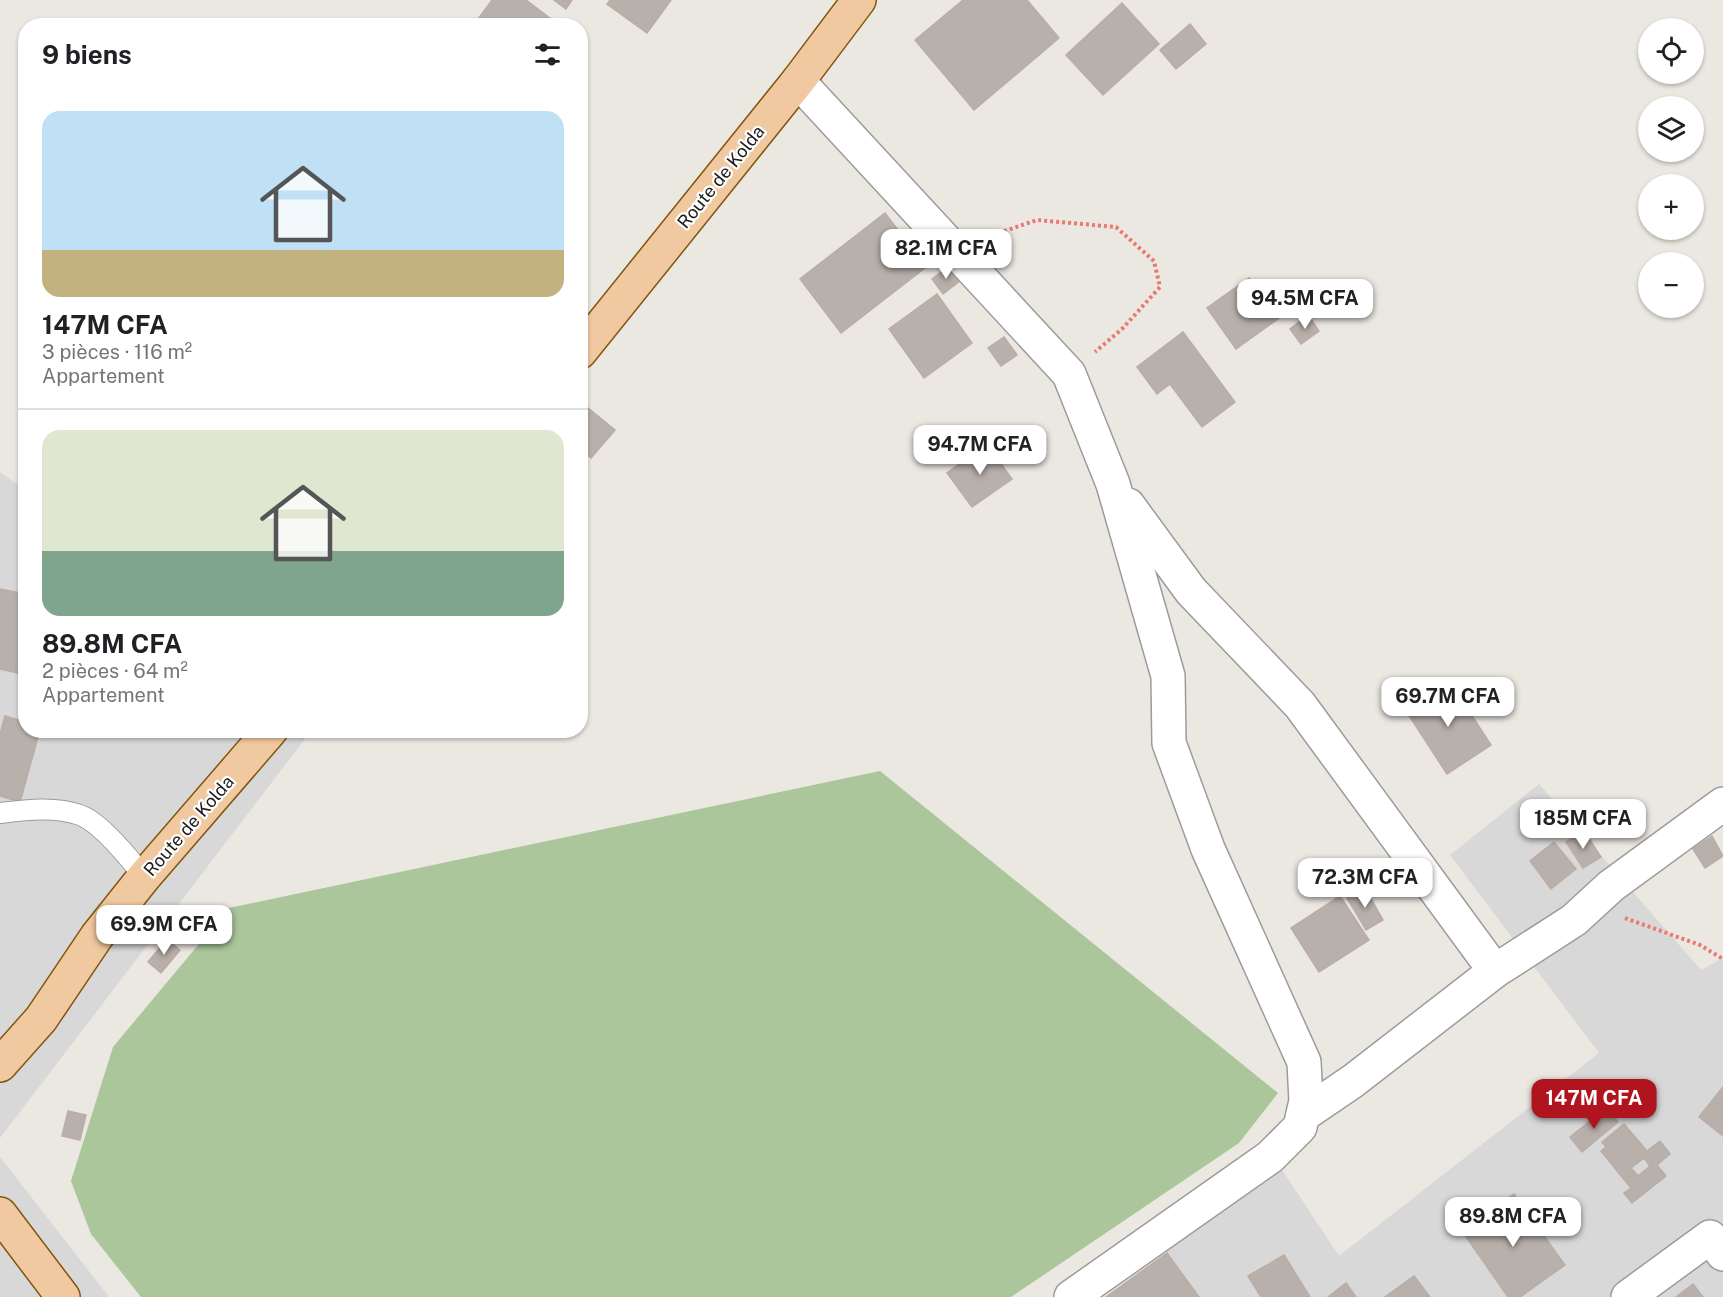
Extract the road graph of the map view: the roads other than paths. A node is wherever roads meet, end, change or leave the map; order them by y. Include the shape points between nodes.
1 (859, 0) edge
2 (798, 81) junction
3 (588, 341) edge
4 (1113, 484) junction
5 (264, 738) edge
6 (1723, 804) edge
7 (0, 813) edge
8 (144, 877) junction
9 (1495, 970) junction
10 (0, 1065) edge
11 (1303, 1115) junction
12 (0, 1214) edge
13 (1723, 1254) edge
14 (63, 1297) edge
15 (1071, 1297) edge
16 (1628, 1297) edge

1 - 2 main road, Route de Kolda
2 - 3 main road, Route de Kolda
2 - 4 street via 1069,374
4 - 9 street via 1191,591 1300,705
4 - 11 street via 1168,676 1169,743 1208,849 1304,1062
5 - 8 main road, Route de Kolda
6 - 9 street via 1611,886 1574,920
7 - 8 lane via 39,809 81,815 120,847
8 - 10 main road, Route de Kolda via 97,936 41,1019
9 - 11 street via 1353,1081
11 - 15 street via 1300,1127 1270,1156
12 - 14 main road
13 - 16 street via 1710,1237

